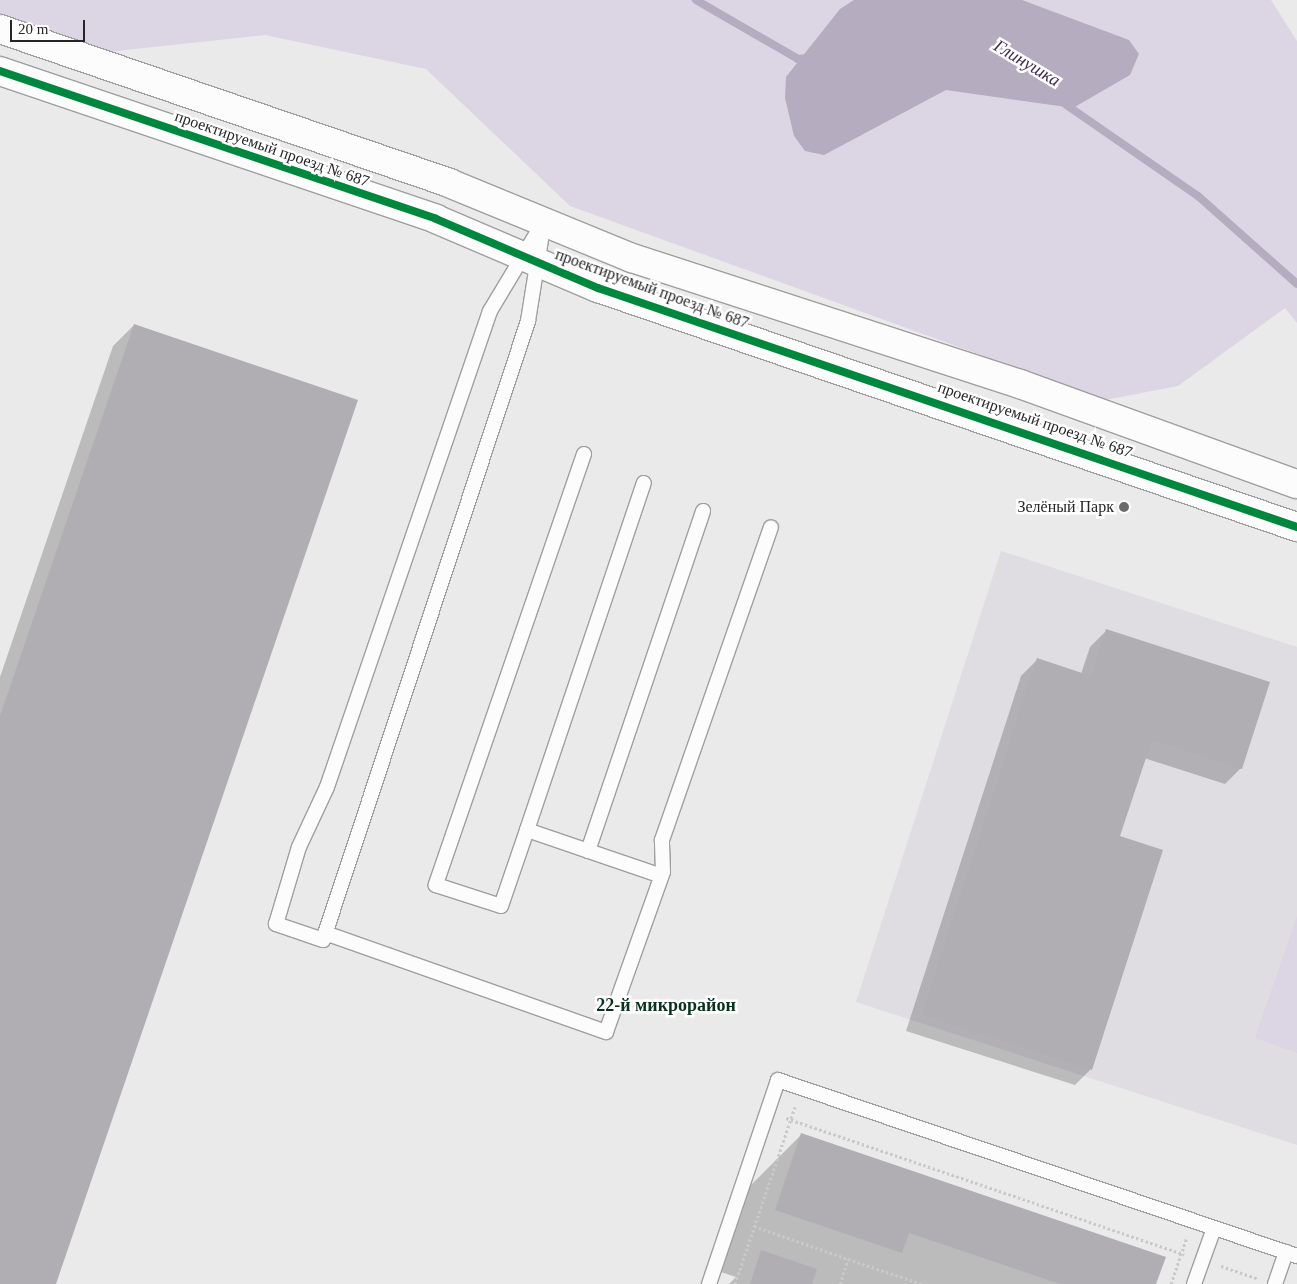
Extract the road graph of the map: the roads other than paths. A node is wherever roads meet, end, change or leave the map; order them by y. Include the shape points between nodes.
1 (0, 28) edge
2 (0, 71) edge
3 (544, 221) junction
4 (530, 259) junction
5 (584, 454) dead end
6 (644, 483) dead end
7 (1297, 484) edge
8 (703, 511) dead end
9 (771, 527) dead end
10 (1297, 527) edge
11 (527, 830) junction
12 (588, 851) junction
13 (661, 876) junction
14 (325, 933) junction
15 (1214, 1228) junction
16 (1292, 1254) edge
17 (1270, 1282) edge
18 (708, 1284) edge
19 (1194, 1284) edge

1 - 3 street, проектируемый проезд № 687 via 449,183
2 - 4 street, проектируемый проезд № 687 via 436,219
3 - 4 lane
3 - 7 street, проектируемый проезд № 687 via 632,258 1020,384
4 - 10 street, проектируемый проезд № 687 via 598,288
4 - 14 lane via 528,321
4 - 14 lane via 490,311 327,787 299,846 276,924 323,940
5 - 11 lane via 436,886 500,906
6 - 11 lane
8 - 12 lane
9 - 13 lane via 662,840
11 - 12 lane
12 - 13 lane
13 - 14 lane via 606,1032
15 - 16 lane
15 - 18 lane via 778,1080
15 - 19 lane
16 - 17 lane

